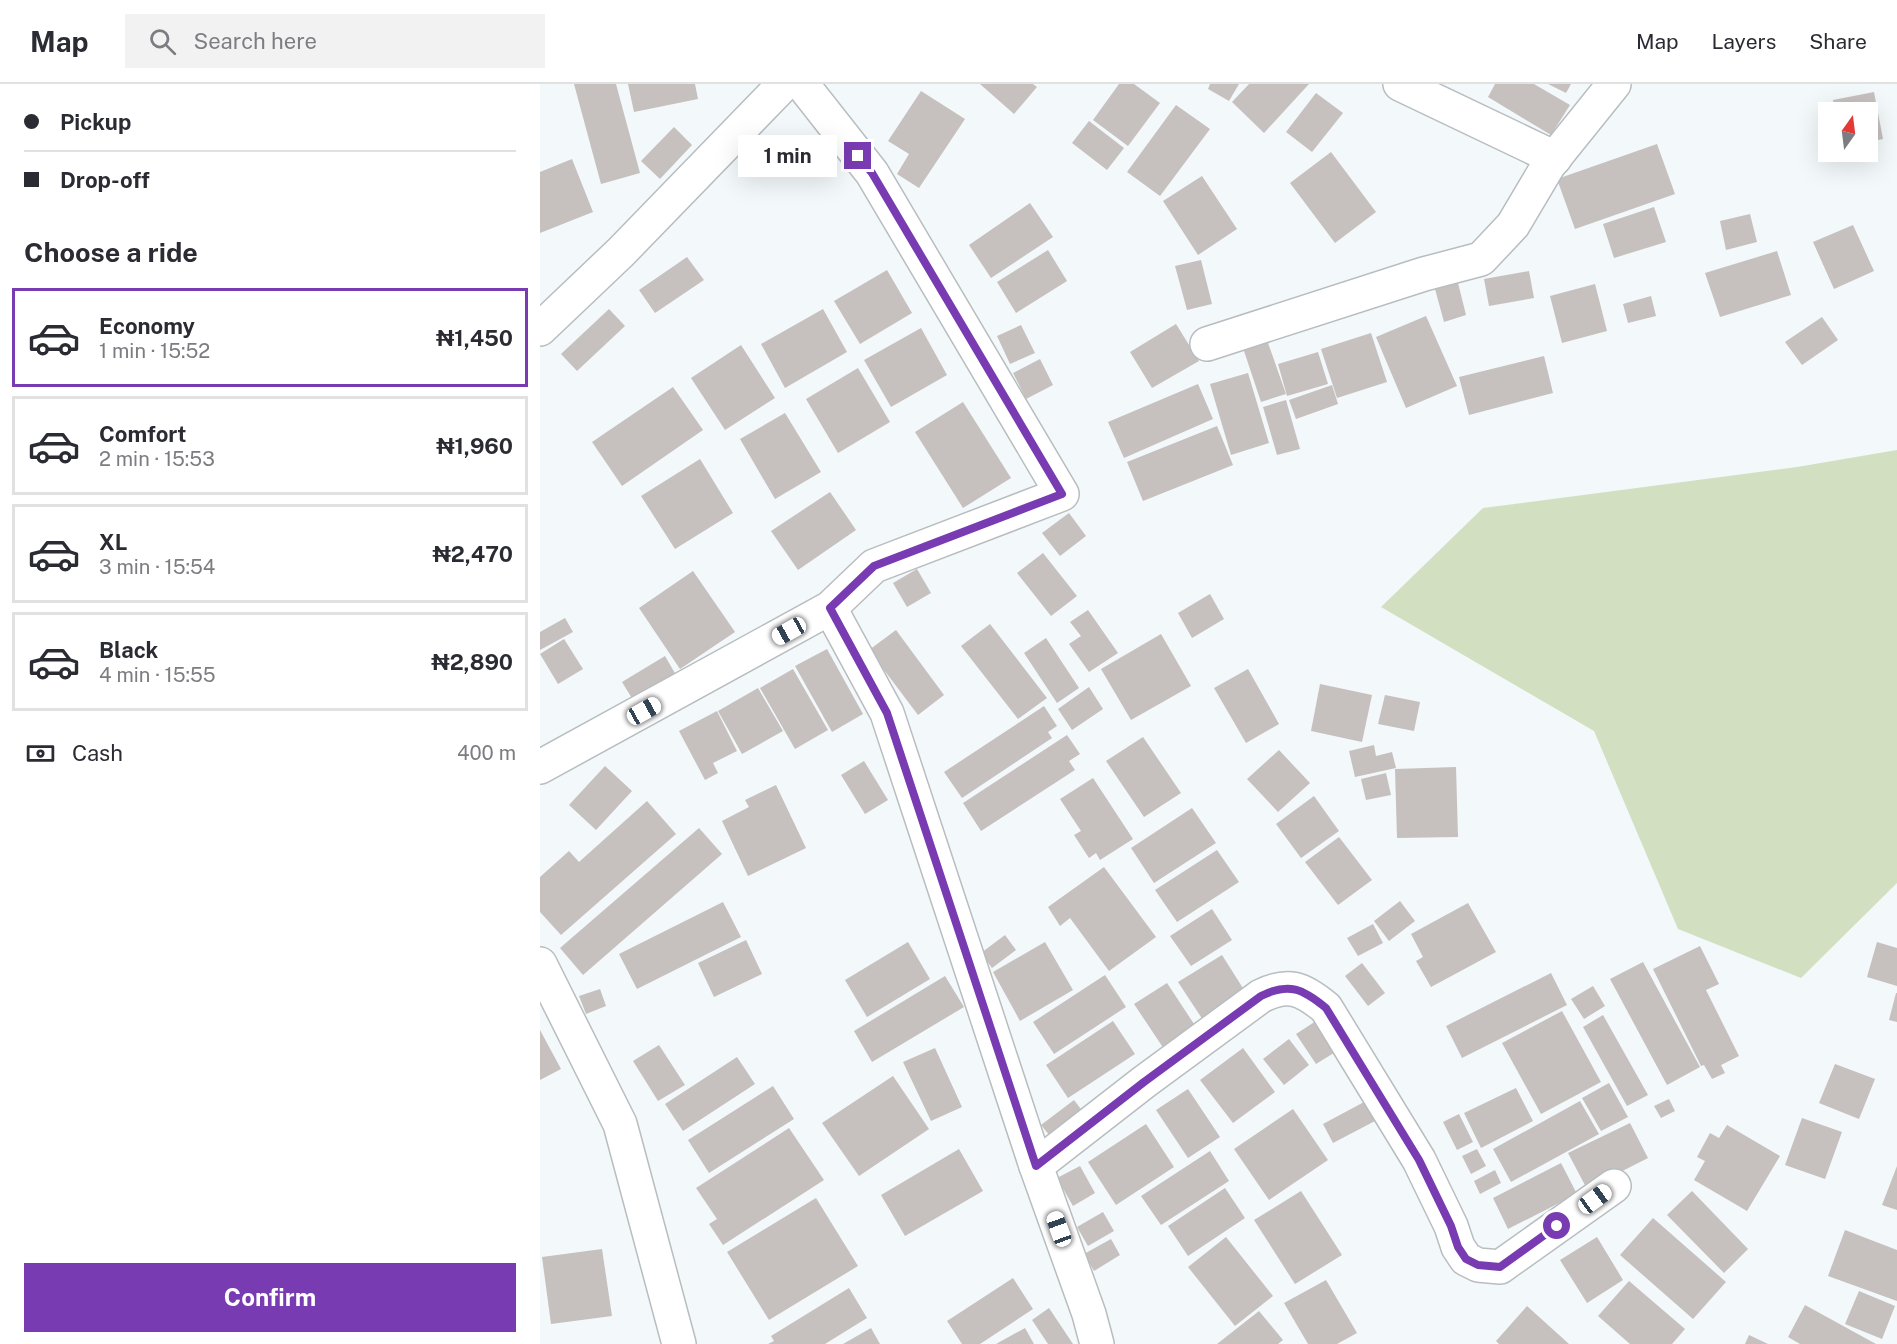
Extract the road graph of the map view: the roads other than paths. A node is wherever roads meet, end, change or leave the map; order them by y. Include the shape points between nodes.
1 (784, 84) edge
2 (802, 84) edge
3 (1400, 84) edge
4 (1614, 84) edge
5 (1555, 158) junction
6 (540, 329) edge
7 (1208, 344) dead end
8 (830, 608) junction
9 (540, 767) edge
10 (540, 964) edge
11 (1036, 1166) junction
12 (1614, 1185) dead end
13 (679, 1344) edge
14 (1097, 1344) edge

1 - 6 street via 621,252
2 - 8 street via 872,173 1062,494 874,566
3 - 5 street
4 - 5 street
5 - 7 street via 1514,225 1481,259
8 - 9 street
8 - 11 street via 887,713
10 - 13 street via 620,1124
11 - 12 street via 1261,996 1290,987 1309,994 1326,1008 1419,1160 1466,1259 1478,1265 1500,1267
11 - 14 street

